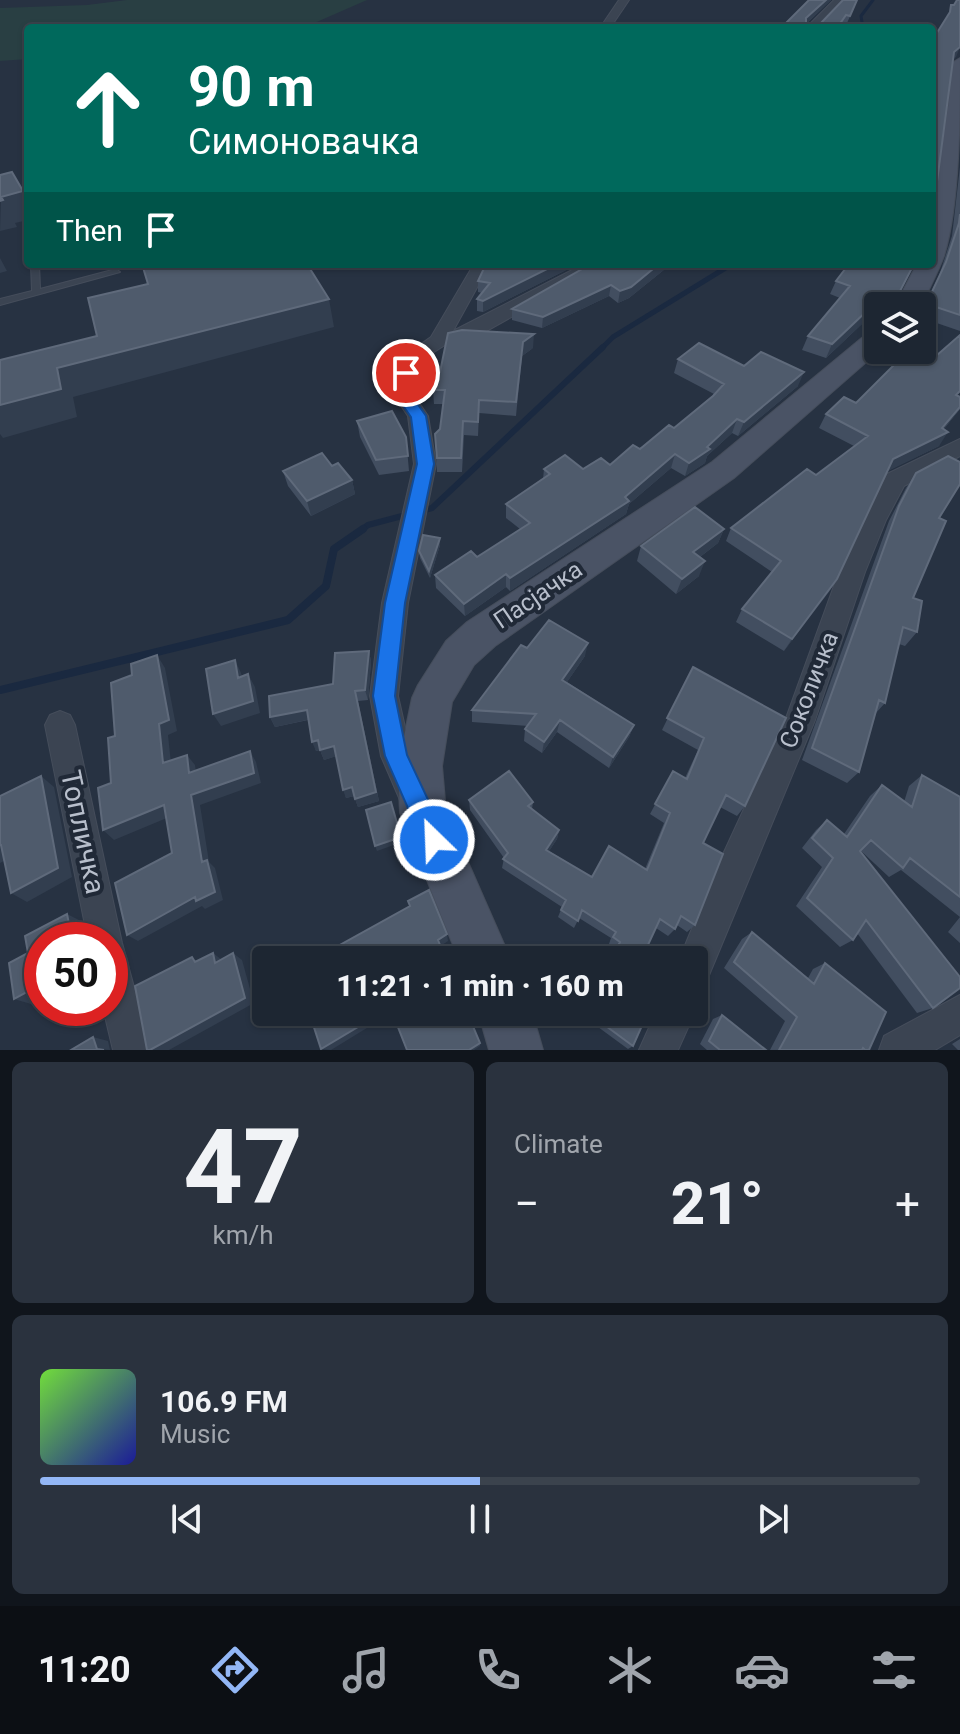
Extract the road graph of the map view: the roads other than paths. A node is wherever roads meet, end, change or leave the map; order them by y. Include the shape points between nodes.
1 (624, 0) edge
2 (839, 0) edge
3 (608, 24) edge
4 (815, 24) edge
5 (960, 63) edge
6 (936, 244) edge
7 (35, 268) edge
8 (480, 268) edge
9 (589, 268) edge
10 (927, 268) edge
11 (116, 272) dead end
12 (915, 292) edge
13 (36, 293) junction
14 (0, 302) edge
15 (438, 341) junction
16 (864, 350) edge
17 (960, 447) edge
18 (60, 725) dead end
19 (423, 813) junction
20 (102, 922) edge
21 (479, 946) edge
22 (702, 946) edge
23 (960, 1014) edge
24 (126, 1026) edge
25 (509, 1026) edge
26 (669, 1026) edge
27 (132, 1050) edge
28 (516, 1050) edge
29 (658, 1050) edge
30 (898, 1050) edge

1 - 3 street
2 - 4 street
5 - 6 main road
7 - 13 lane
8 - 15 street
9 - 15 street via 469,333
10 - 12 main road
11 - 13 lane
13 - 14 lane
15 - 19 street via 415,355 406,373 403,394 418,416 425,464 395,603 384,696 396,756
16 - 19 main road, Пасјачка via 723,470 509,613 460,653 440,682 428,716 420,766
17 - 22 street, Соколичка via 895,480 874,520 800,720
18 - 20 street, Топличка
19 - 21 main road, Пасјачка
23 - 30 street
24 - 27 street
25 - 28 main road
26 - 29 street

